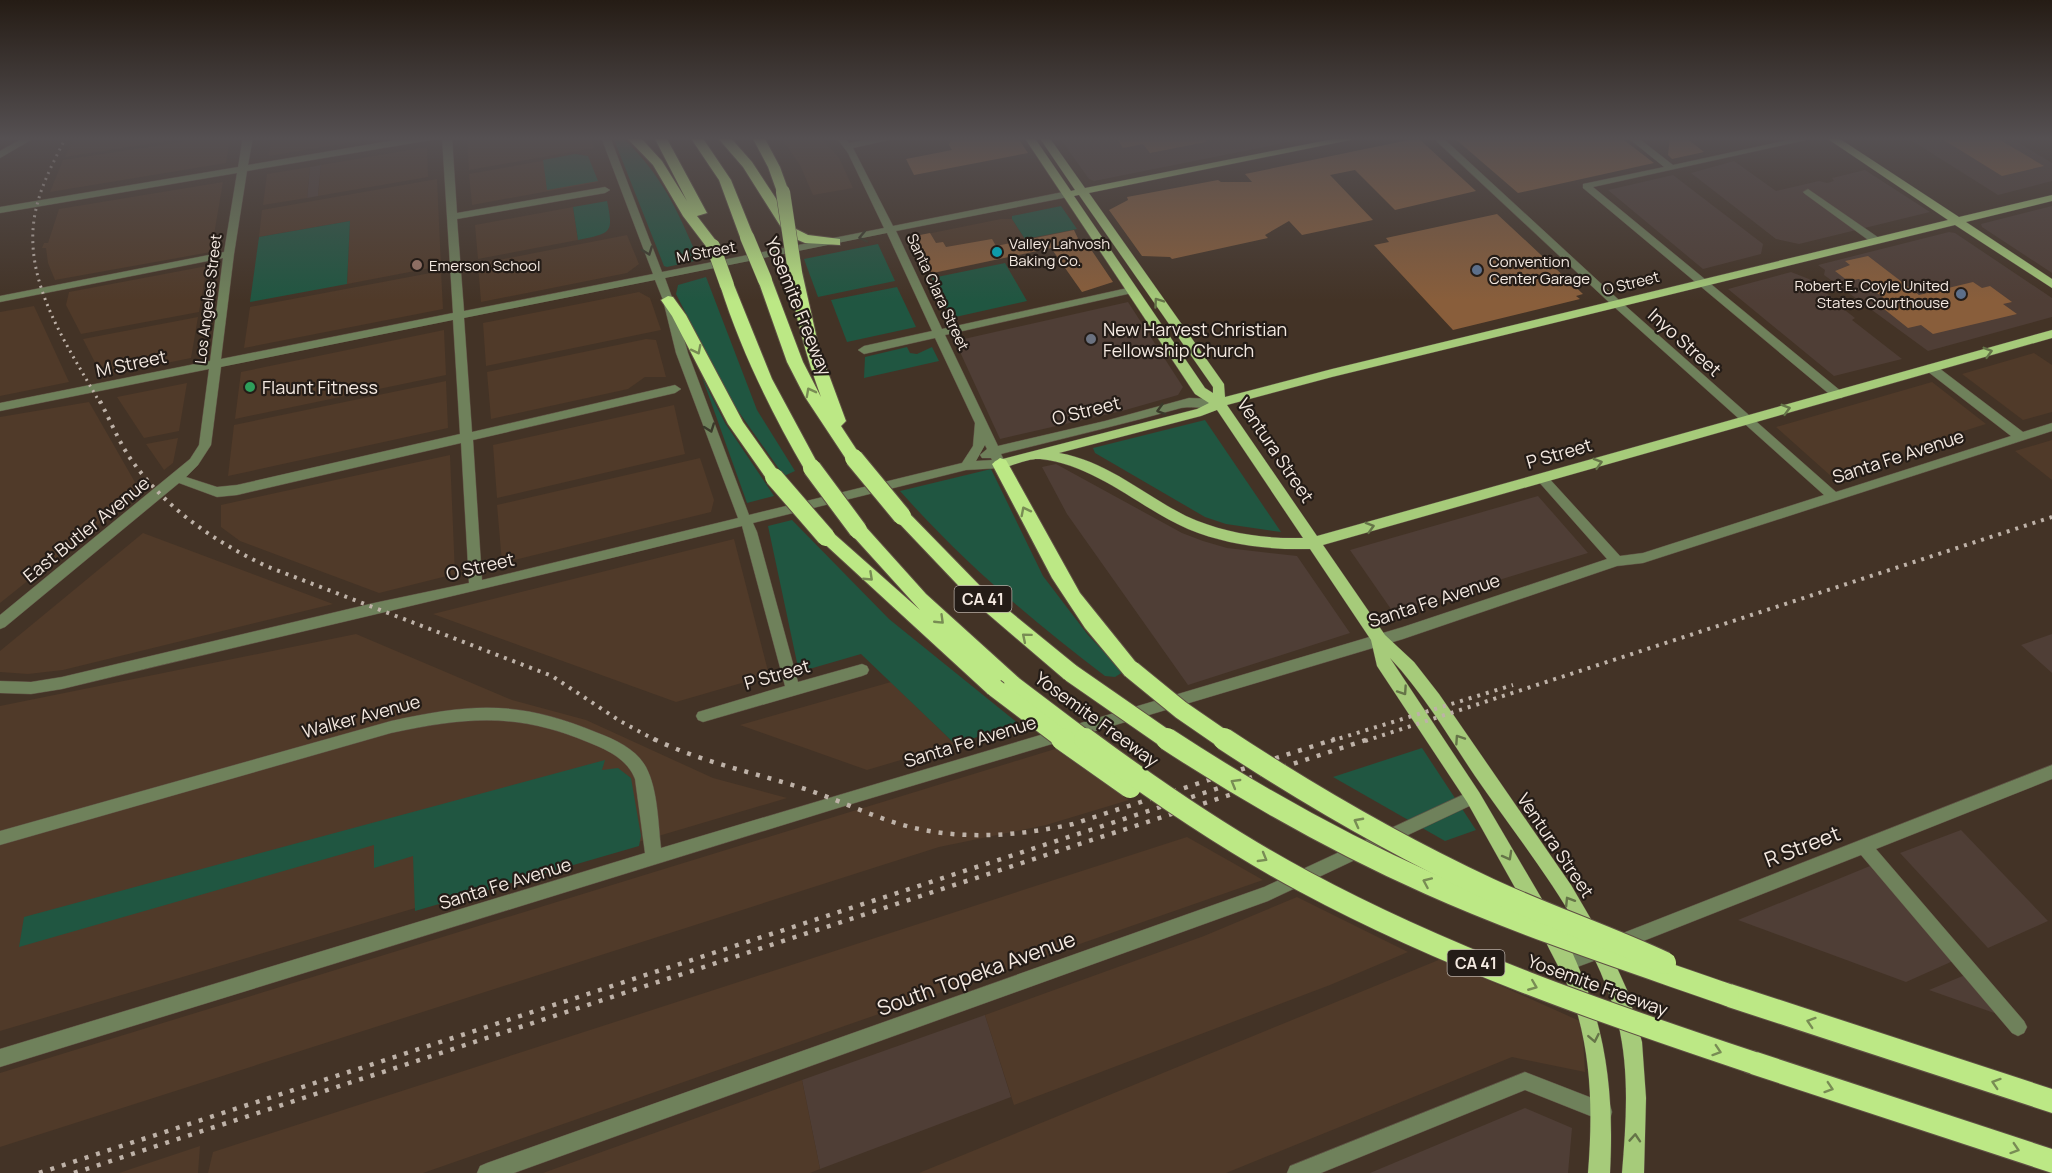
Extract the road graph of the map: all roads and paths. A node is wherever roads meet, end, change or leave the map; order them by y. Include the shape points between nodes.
1 (1084, 191) edge
2 (105, 192) edge
3 (238, 192) edge
4 (451, 192) edge
5 (595, 192) edge
6 (626, 192) edge
7 (676, 192) edge
8 (690, 192) edge
9 (730, 192) edge
10 (765, 192) edge
11 (783, 192) edge
12 (871, 192) edge
13 (1080, 192) edge
14 (1495, 192) edge
15 (1593, 192) edge
16 (1808, 192) dead end
17 (1912, 192) edge
18 (1068, 194) junction
19 (2052, 198) edge
20 (0, 210) edge
21 (453, 217) junction
22 (1954, 220) junction
23 (891, 231) junction
24 (1875, 240) junction
25 (835, 242) junction
26 (713, 246) junction
27 (229, 254) junction
28 (658, 277) junction
29 (1702, 282) junction
30 (622, 284) junction
31 (2052, 284) edge
32 (1132, 290) junction
33 (0, 299) edge
34 (668, 300) junction
35 (1616, 303) junction
36 (459, 316) junction
37 (939, 332) junction
38 (2052, 334) edge
39 (864, 350) dead end
40 (215, 364) junction
41 (1932, 368) junction
42 (675, 389) dead end
43 (1838, 395) junction
44 (1218, 404) junction
45 (0, 407) edge
46 (1748, 420) junction
47 (980, 425) junction
48 (2052, 427) edge
49 (466, 437) junction
50 (2020, 437) junction
51 (1079, 444) junction
52 (1036, 455) junction
53 (997, 457) junction
54 (854, 458) junction
55 (194, 462) joint
56 (1086, 465) junction
57 (966, 466) junction
58 (177, 478) junction
59 (1542, 478) junction
60 (1834, 497) junction
61 (745, 519) junction
62 (1313, 543) junction
63 (1617, 561) junction
64 (476, 587) junction
65 (0, 623) edge
66 (1379, 639) junction
67 (862, 670) dead end
68 (1004, 686) junction
69 (0, 687) edge
70 (793, 690) junction
71 (703, 716) dead end
72 (2052, 772) edge
73 (1473, 797) junction
74 (0, 838) edge
75 (1863, 846) junction
76 (654, 858) junction
77 (1599, 951) junction
78 (1569, 962) junction
79 (1728, 995) junction
80 (2018, 1027) dead end
81 (0, 1058) edge
82 (2052, 1101) edge
83 (1603, 1112) junction
84 (2052, 1162) edge
85 (487, 1173) edge
86 (1297, 1173) edge
87 (1599, 1173) edge
88 (1633, 1173) edge

44 -> 1 main road, Ventura Street via 1219,387
2 - 20 street
3 - 27 street, Los Angeles Street
4 - 21 street
5 - 21 street
6 -> 28 street
7 - 26 highway
8 - 26 highway, Yosemite Freeway / CA 41
54 -> 9 highway, Yosemite Freeway / CA 41, bridge via 813,398 795,362
10 - 25 highway via 791,232 806,239
11 - 54 highway, bridge via 801,314 812,357
12 - 23 street, Santa Clara Street
13 - 18 main road, M Street
14 - 35 street, Inyo Street
15 - 29 street
16 - 24 street
17 - 22 main road
18 - 23 street, M Street
18 - 32 main road, Ventura Street
19 - 22 main road, O Street
21 - 36 street
22 - 24 main road, O Street
22 - 31 main road
23 -> 25 street, M Street
23 - 37 street, Santa Clara Street
24 - 29 main road, O Street
25 - 28 street, M Street
26 -> 68 highway, Yosemite Freeway / CA 41, bridge via 739,327 812,468 858,530
27 - 33 street
27 - 40 street, Los Angeles Street
28 - 30 street, M Street
28 - 34 street
29 - 35 main road, O Street
29 - 43 street
30 - 34 street, M Street via 657,289
30 - 36 street, M Street
32 - 37 street
32 - 44 main road, Ventura Street via 1200,391
34 -> 61 street via 682,353
34 -> 68 highway, bridge via 736,424 774,477 826,537 903,609
35 - 44 main road, O Street
35 - 46 street, Inyo Street
36 - 40 street, M Street
36 - 49 street
37 - 39 street
37 - 47 street, Santa Clara Street
41 -> 38 main road, P Street
40 - 45 street, M Street
40 - 55 street, Los Angeles Street via 205,445
41 - 43 main road, P Street
41 - 50 street
42 - 49 street
46 -> 43 main road, P Street
44 - 51 main road, O Street
44 -> 53 street, O Street via 1189,402
44 - 62 main road, Ventura Street
59 -> 46 main road, P Street
46 - 60 street, Inyo Street
47 - 53 street, Santa Clara Street
47 - 57 street via 979,446
48 - 50 street, Santa Fe Avenue
49 - 58 street via 226,491 205,489
49 - 64 street
50 - 60 street, Santa Fe Avenue
51 - 52 main road, O Street
51 - 56 main road via 1079,458
52 - 53 main road, O Street
52 - 56 main road, P Street
53 - 57 street, O Street
79 -> 53 highway, bridge via 1635,948 1485,887 1350,817 1211,731 1132,670 1096,632 1073,601
79 -> 54 highway, Yosemite Freeway / CA 41, bridge via 1534,926 1384,862 1216,772 1122,711 980,597 902,516
55 - 58 street, East Butler Avenue
56 - 62 main road, P Street via 1180,519 1217,533 1268,543
57 - 61 street, O Street
58 - 65 street, East Butler Avenue
62 -> 59 main road, P Street
59 - 63 street
60 - 63 street, Santa Fe Avenue via 1643,558
61 - 64 street, O Street
61 - 70 street via 752,532
62 - 66 main road, Ventura Street
63 - 66 street, Santa Fe Avenue
64 - 69 street, O Street via 62,683
66 -> 73 main road, Ventura Street via 1383,661
66 - 76 street, Santa Fe Avenue
77 -> 66 main road, Ventura Street via 1565,894 1401,656
67 - 70 street, P Street
68 -> 84 highway, Yosemite Freeway / CA 41, bridge via 1109,773 1336,898 1465,958 1576,1002
70 - 71 street, P Street
72 - 75 street, R Street
73 -> 78 main road, Ventura Street
73 - 85 street, South Topeka Avenue via 1268,893
74 - 76 street, Walker Avenue via 391,727 446,715 493,711 563,725 610,745 631,759 642,777
75 - 77 street, R Street
75 - 80 street
76 - 81 street, Santa Fe Avenue
77 - 78 street, R Street
88 -> 77 main road, Ventura Street via 1637,1104 1634,1059 1616,985
78 -> 83 main road, Ventura Street via 1592,1029
82 -> 79 highway, CA 41
83 - 86 street via 1525,1081
83 - 87 main road, Ventura Street

